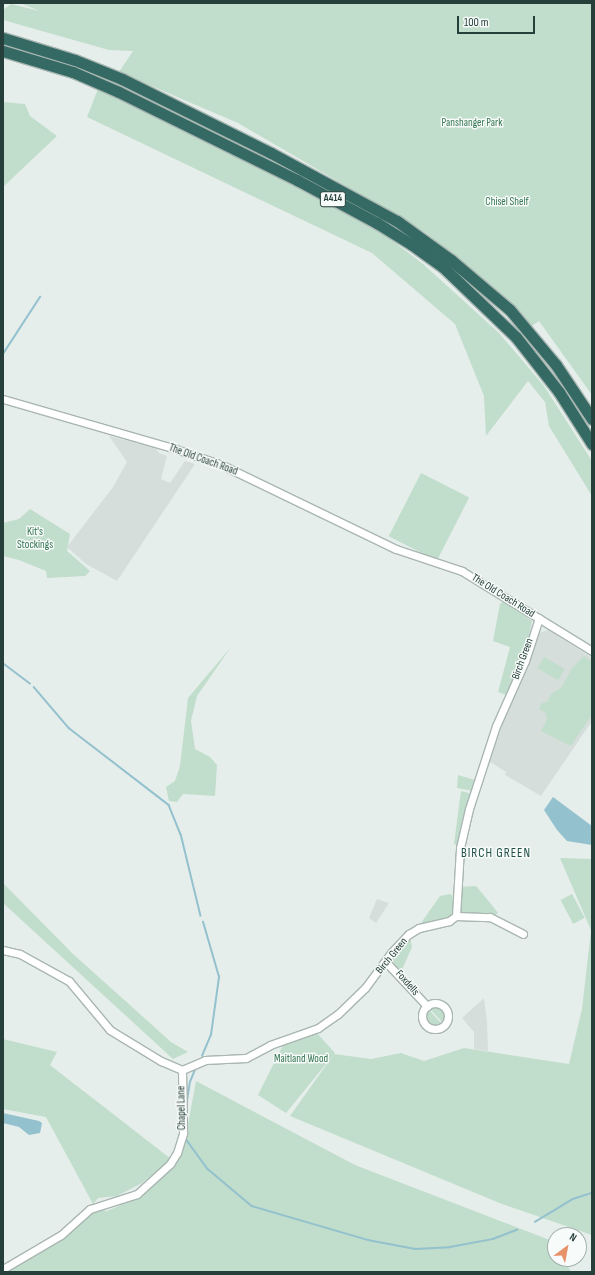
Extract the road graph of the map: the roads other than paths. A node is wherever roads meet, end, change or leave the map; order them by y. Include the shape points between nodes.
1 (3, 38) edge
2 (3, 50) edge
3 (3, 399) edge
4 (592, 419) edge
5 (592, 444) edge
6 (539, 618) junction
7 (592, 651) edge
8 (456, 916) junction
9 (523, 934) dead end
10 (3, 950) edge
11 (386, 961) junction
12 (427, 1006) dead end
13 (182, 1070) junction
14 (3, 1269) edge

1 - 4 highway, A414 via 75,60 122,79 271,153 397,221 456,264 510,310 556,365
2 - 5 highway, A414 via 73,72 119,92 311,188 411,244 443,267 516,337 559,392
3 - 6 street, The Old Coach Road via 173,448 222,465 394,546 466,573
6 - 7 street, The Old Coach Road
6 - 8 street, Birch Green via 525,661 496,726 469,809 460,848
8 - 9 street via 490,917
8 - 11 street, Birch Green via 449,921 419,928 402,940
10 - 13 street, Chapel Lane via 20,954 68,981 110,1030 161,1061
11 - 12 street, Foxdells
11 - 13 street, Birch Green via 365,988 338,1014 318,1028 270,1045 246,1058 205,1060
13 - 14 street, Chapel Lane via 183,1133 177,1154 170,1164 137,1194 90,1209 61,1235

